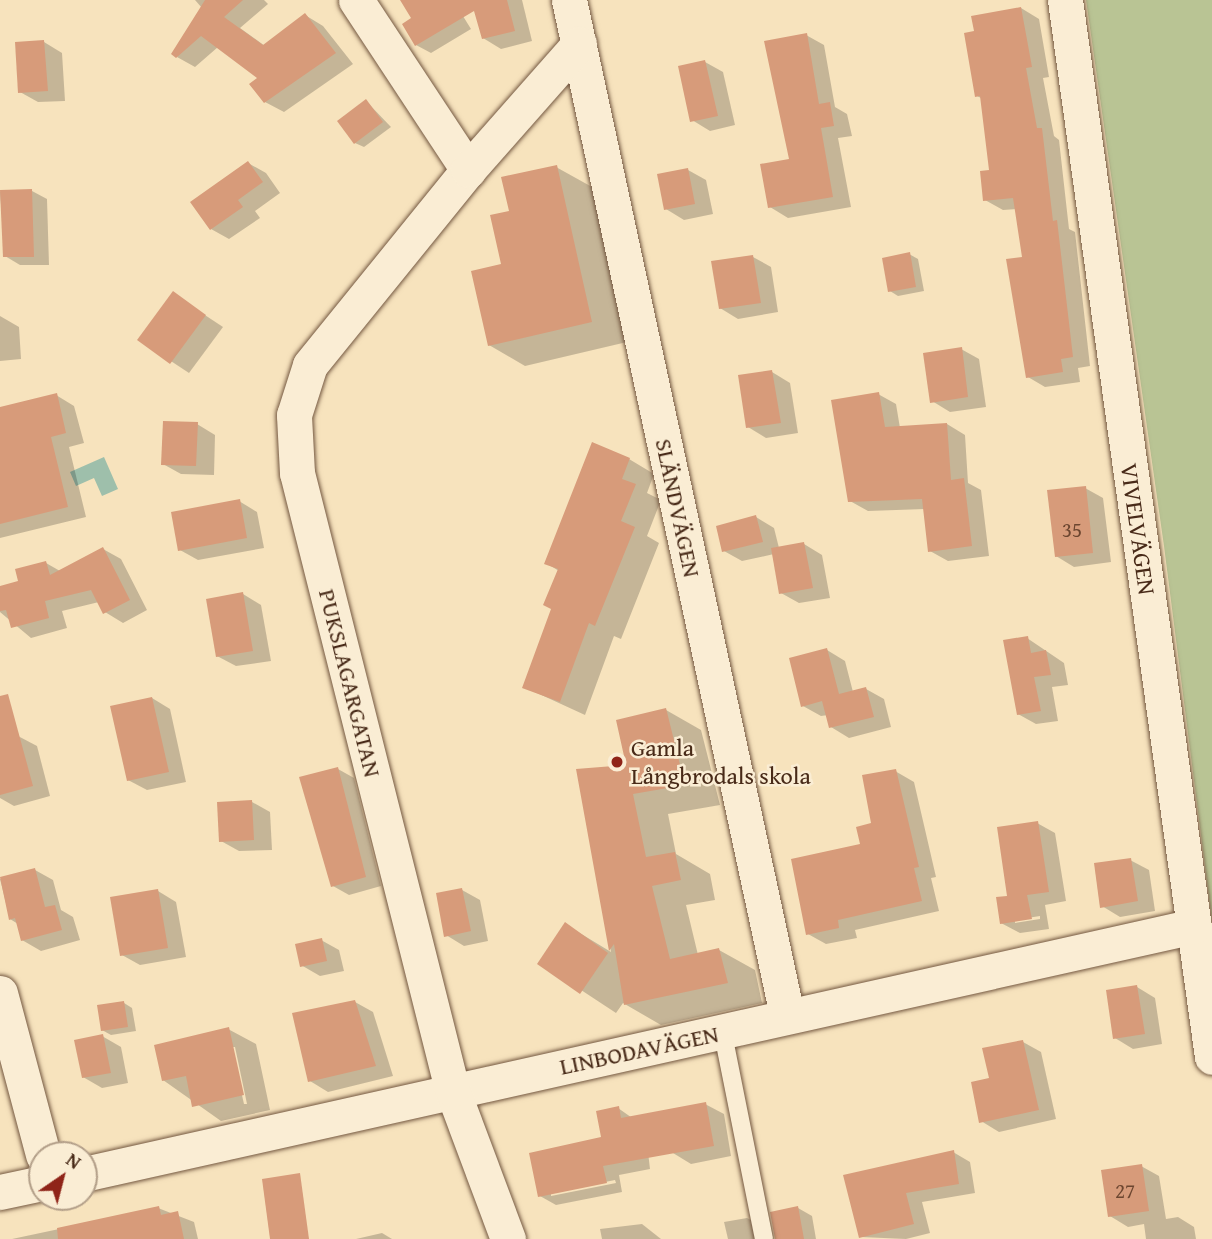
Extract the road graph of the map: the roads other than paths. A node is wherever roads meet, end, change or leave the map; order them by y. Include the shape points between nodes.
1 (356, 0) edge
2 (569, 0) edge
3 (1065, 0) edge
4 (579, 44) junction
5 (468, 170) junction
6 (1194, 926) junction
7 (0, 993) edge
8 (787, 1015) junction
9 (723, 1034) junction
10 (1212, 1057) edge
11 (452, 1089) junction
12 (39, 1141) edge
13 (98, 1171) edge
14 (28, 1186) edge
15 (0, 1192) edge
16 (508, 1239) edge
17 (765, 1239) edge

1 - 5 street
2 - 4 street, SLÄNDVÄGEN
3 - 6 street, VIVELVÄGEN
4 - 5 street, PUKSLAGARGATAN
4 - 8 street, SLÄNDVÄGEN
5 - 11 street, PUKSLAGARGATAN via 310,365 294,415 297,473
6 - 8 street, LINBODAVÄGEN
6 - 10 street, VIVELVÄGEN
7 - 12 street
8 - 9 street, LINBODAVÄGEN
9 - 11 street, LINBODAVÄGEN
9 - 17 lane
11 - 13 street, LINBODAVÄGEN
11 - 16 street, PUKSLAGARGATAN
14 - 15 street

